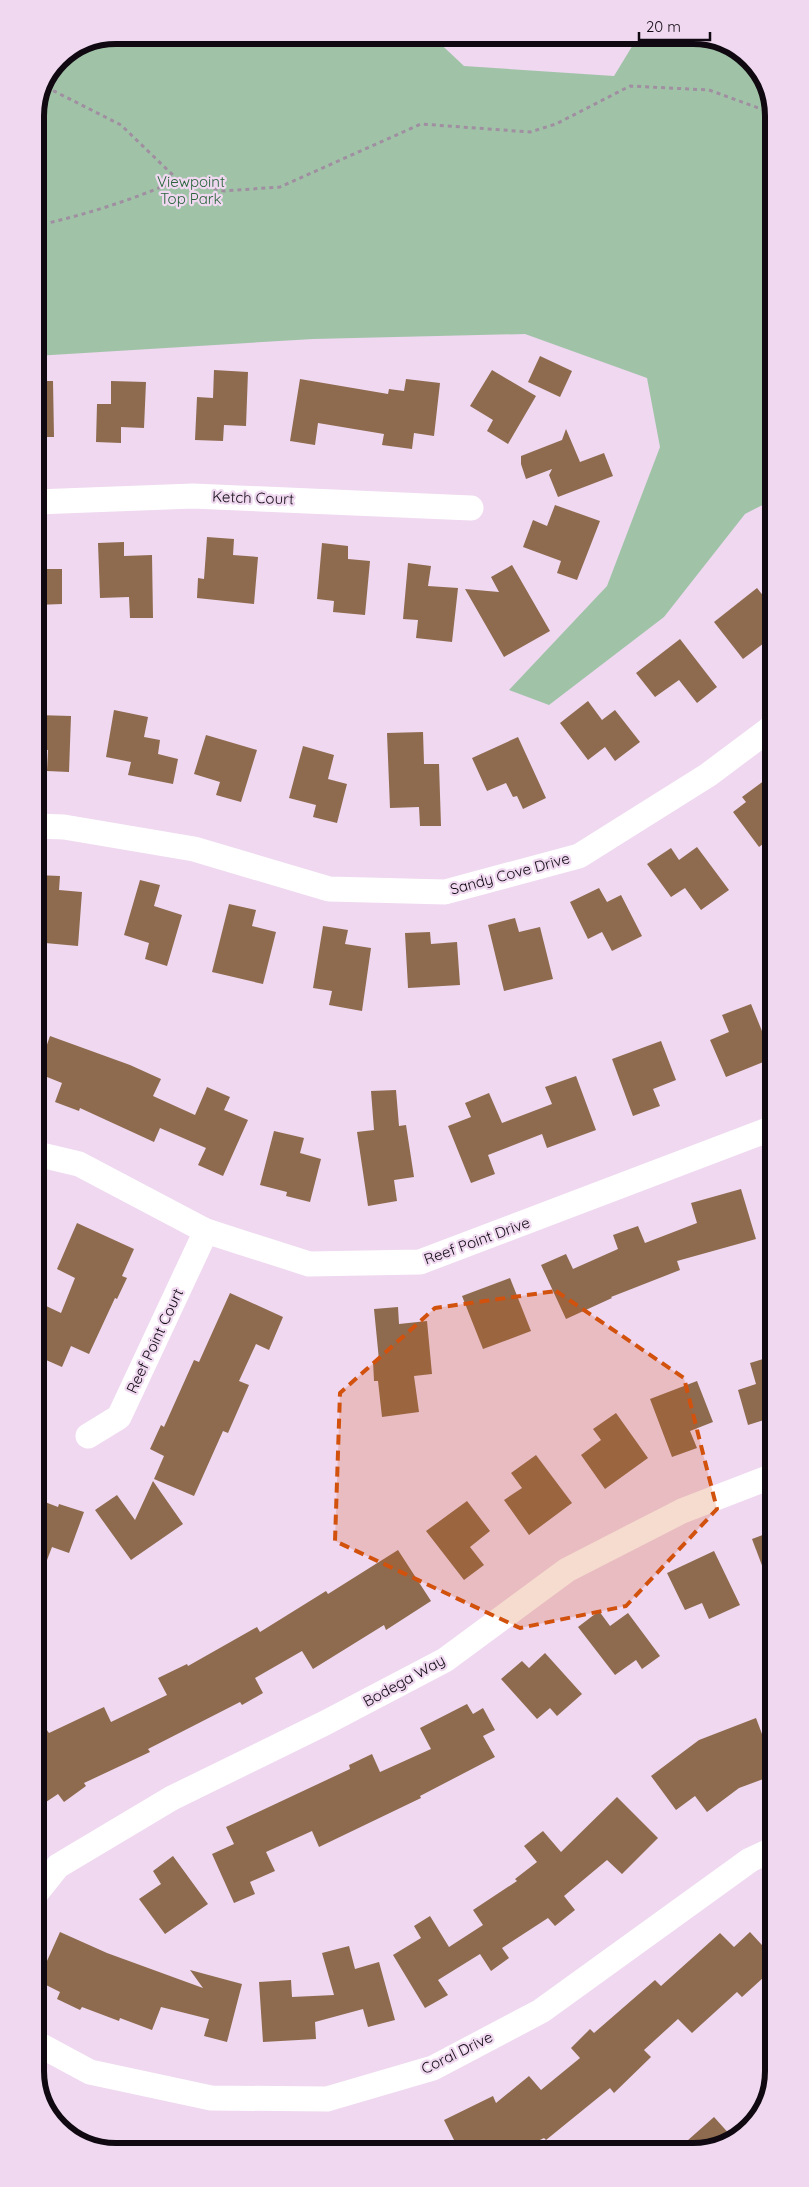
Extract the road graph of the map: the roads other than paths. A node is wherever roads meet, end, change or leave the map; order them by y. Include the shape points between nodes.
1 (44, 502) edge
2 (471, 508) dead end
3 (765, 732) edge
4 (44, 826) edge
5 (765, 1131) edge
6 (44, 1156) edge
7 (206, 1232) junction
8 (88, 1436) dead end
9 (765, 1479) edge
10 (765, 1853) edge
11 (44, 1883) edge
12 (44, 2047) edge

1 - 2 street, Ketch Court via 193,496
3 - 4 street, Sandy Cove Drive via 708,775 578,856 445,892 329,889 194,849
5 - 7 street, Reef Point Drive via 420,1262 309,1264
6 - 7 street, Reef Point Drive via 78,1164
7 - 8 street, Reef Point Court via 119,1417
9 - 11 street, Bodega Way via 682,1511 568,1570 445,1660 325,1724 172,1798 58,1866
10 - 12 street, Coral Drive via 750,1860 541,2011 433,2068 328,2099 211,2098 90,2072

